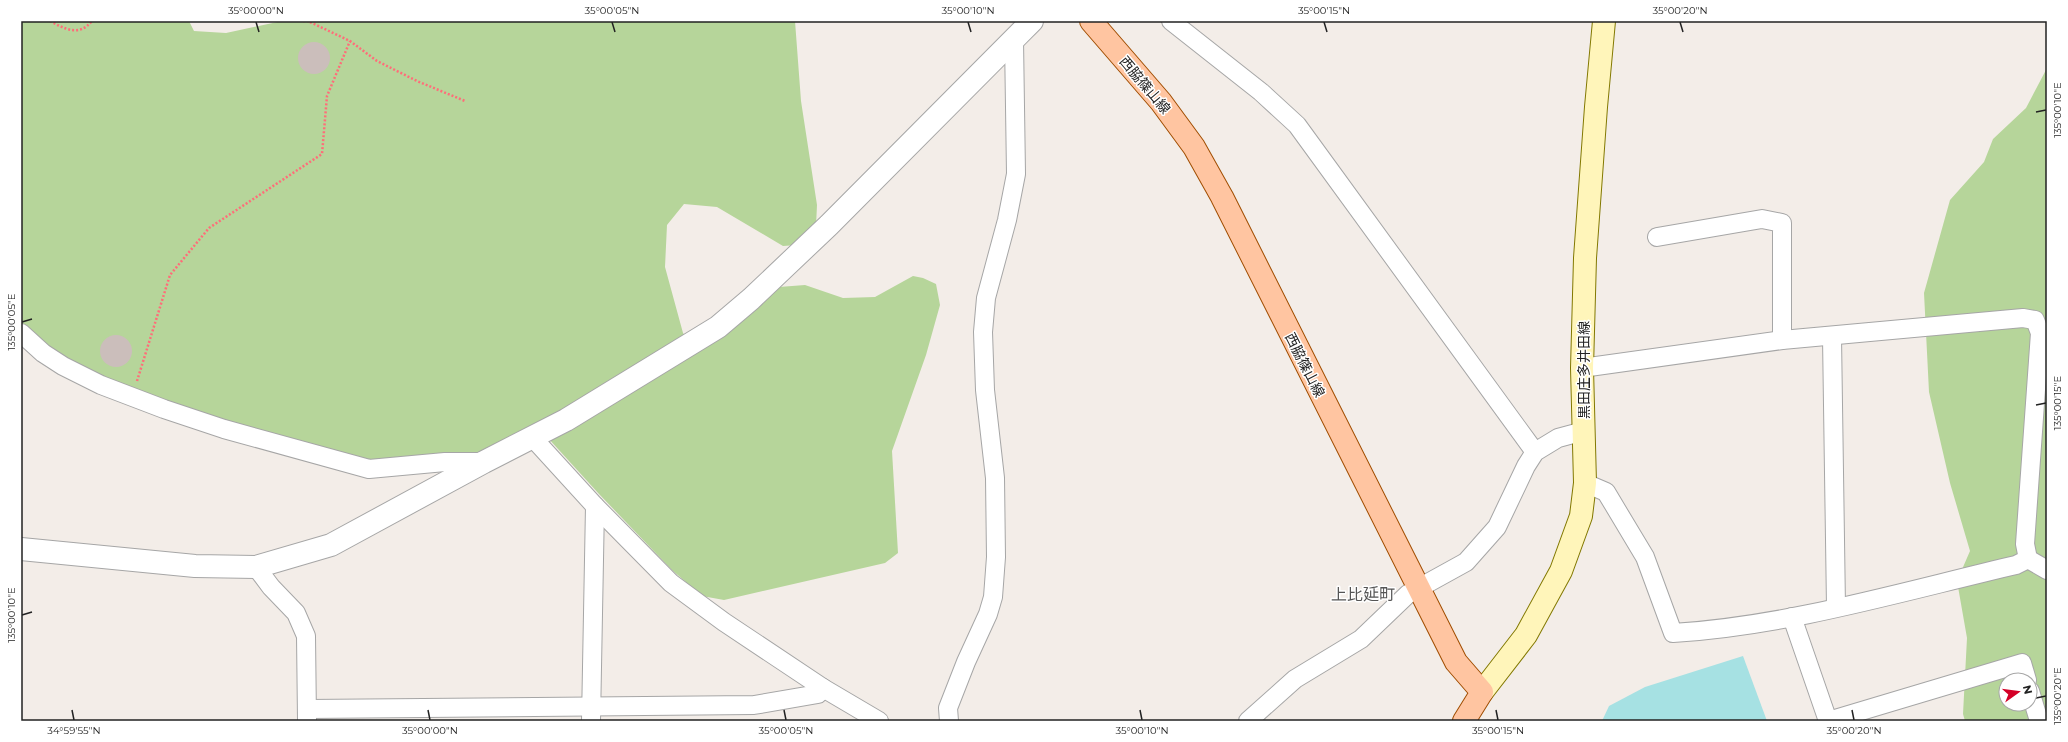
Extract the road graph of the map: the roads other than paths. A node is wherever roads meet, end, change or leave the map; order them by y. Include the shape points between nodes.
1 (1032, 21) edge
2 (1091, 21) edge
3 (1171, 21) edge
4 (1604, 21) edge
5 (1014, 40) junction
6 (1657, 237) dead end
7 (21, 332) edge
8 (1832, 337) junction
9 (1782, 340) junction
10 (1582, 368) junction
11 (1584, 431) junction
12 (532, 437) junction
13 (1535, 452) junction
14 (484, 462) junction
15 (1585, 483) junction
16 (595, 506) junction
17 (27, 550) edge
18 (2028, 559) junction
19 (256, 567) junction
20 (2047, 570) edge
21 (1419, 587) junction
22 (1836, 607) junction
23 (1792, 617) junction
24 (2025, 672) edge
25 (822, 688) junction
26 (1482, 692) junction
27 (592, 713) edge
28 (307, 715) edge
29 (879, 721) edge
30 (949, 721) edge
31 (1248, 721) edge
32 (1464, 721) edge
33 (1828, 721) edge

1 - 5 street
2 - 21 main road, 西脇篠山線 via 1161,102 1194,148 1222,197
3 - 13 street via 1261,92 1297,125
4 - 10 main road, 黒田庄多井田線 via 1585,258
5 - 12 street via 829,225 718,327 566,420
5 - 30 street via 1016,174 1007,220 986,298 983,332 984,390 995,478 996,557 993,597 948,708
6 - 9 street via 1762,220 1782,223
7 - 14 street via 43,353 101,385 224,429 369,469 445,462
8 - 9 street
8 - 18 street via 2023,318 2035,320 2040,333 2025,544
8 - 22 street
9 - 10 street
10 - 11 main road, 黒田庄多井田線
11 - 13 street via 1558,438
11 - 15 main road, 黒田庄多井田線
12 - 14 street
12 - 16 street
13 - 21 street via 1497,526 1466,562
14 - 19 street via 330,545
15 - 23 street via 1606,492 1645,557 1673,633 1707,631
15 - 26 main road, 黒田庄多井田線 via 1580,516 1560,572 1526,635
16 - 25 street via 671,583
16 - 27 street
17 - 19 street via 196,566
18 - 20 street
18 - 22 street via 2016,565
19 - 28 street via 296,613 306,636
21 - 26 main road, 西脇篠山線 via 1456,662
21 - 31 street via 1408,594 1361,639 1295,679
22 - 23 street
23 - 33 street
24 - 33 street via 2022,663
25 - 27 street via 818,694 754,705
25 - 29 street
26 - 32 main road
27 - 28 street

